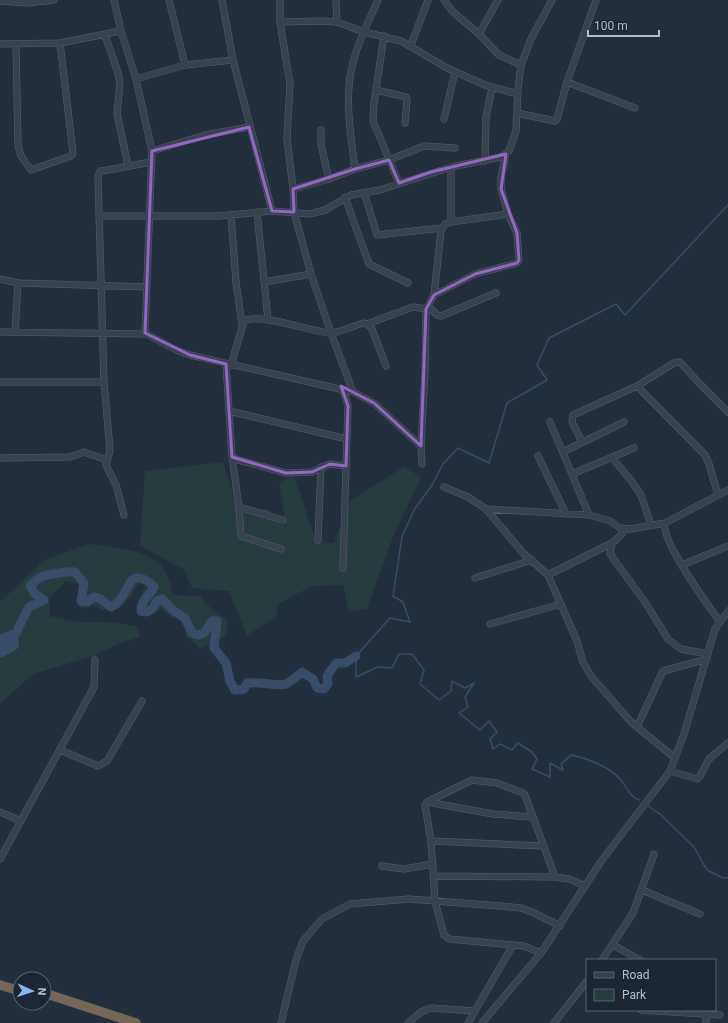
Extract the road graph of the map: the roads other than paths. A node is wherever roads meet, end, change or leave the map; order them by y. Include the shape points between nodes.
1 (54, 0) edge
2 (114, 0) edge
3 (169, 0) edge
4 (222, 0) edge
5 (280, 0) edge
6 (336, 0) edge
7 (378, 0) edge
8 (428, 0) edge
9 (444, 0) edge
10 (498, 0) edge
11 (552, 0) edge
12 (596, 0) edge
13 (0, 1) edge
14 (27, 2) edge
15 (280, 22) junction
16 (337, 22) junction
17 (121, 31) junction
18 (364, 32) junction
19 (480, 34) junction
20 (105, 35) junction
21 (384, 36) junction
22 (60, 42) junction
23 (0, 44) edge
24 (16, 45) junction
25 (411, 45) junction
26 (233, 60) junction
27 (185, 65) junction
28 (522, 65) junction
29 (455, 72) junction
30 (136, 79) junction
31 (567, 82) junction
32 (492, 88) junction
33 (376, 90) junction
34 (518, 94) junction
35 (635, 108) dead end
36 (517, 113) junction
37 (444, 119) dead end
38 (406, 122) dead end
39 (249, 126) junction
40 (322, 130) dead end
41 (455, 148) dead end
42 (152, 151) junction
43 (506, 154) junction
44 (389, 160) junction
45 (484, 161) junction
46 (152, 162) junction
47 (128, 166) junction
48 (451, 166) junction
49 (355, 168) junction
50 (329, 179) junction
51 (399, 183) junction
52 (293, 188) junction
53 (364, 192) junction
54 (345, 197) junction
55 (272, 211) junction
56 (257, 212) junction
57 (294, 212) junction
58 (508, 214) junction
59 (231, 215) junction
60 (99, 216) junction
61 (150, 217) junction
62 (451, 222) junction
63 (442, 228) junction
64 (311, 274) junction
65 (0, 279) edge
66 (264, 282) junction
67 (18, 283) junction
68 (408, 283) dead end
69 (101, 285) junction
70 (147, 288) junction
71 (496, 293) dead end
72 (434, 295) junction
73 (427, 307) junction
74 (268, 320) junction
75 (368, 324) junction
76 (243, 326) junction
77 (0, 332) edge
78 (15, 332) junction
79 (331, 333) junction
80 (102, 334) junction
81 (147, 334) junction
82 (229, 364) junction
83 (386, 366) dead end
84 (0, 382) edge
85 (104, 382) junction
86 (637, 386) junction
87 (343, 390) junction
88 (354, 392) junction
89 (228, 411) junction
90 (728, 412) edge
91 (550, 422) dead end
92 (624, 422) dead end
93 (347, 439) junction
94 (582, 442) junction
95 (421, 446) junction
96 (634, 448) dead end
97 (563, 452) junction
98 (538, 456) dead end
99 (232, 457) junction
100 (0, 458) edge
101 (612, 458) junction
102 (107, 460) junction
103 (422, 464) dead end
104 (346, 466) junction
105 (321, 467) junction
106 (572, 474) junction
107 (444, 487) dead end
108 (728, 490) edge
109 (718, 495) junction
110 (239, 507) junction
111 (486, 509) junction
112 (566, 514) junction
113 (124, 515) dead end
114 (589, 516) junction
115 (283, 520) dead end
116 (665, 523) junction
117 (651, 526) junction
118 (625, 529) junction
119 (318, 540) dead end
120 (612, 543) junction
121 (728, 546) edge
122 (281, 549) dead end
123 (532, 560) junction
124 (682, 565) junction
125 (343, 568) dead end
126 (548, 575) junction
127 (475, 578) dead end
128 (561, 604) junction
129 (728, 611) edge
130 (720, 622) junction
131 (490, 624) dead end
132 (708, 657) junction
133 (95, 660) dead end
134 (142, 701) dead end
135 (637, 727) junction
136 (728, 743) edge
137 (60, 750) junction
138 (675, 758) junction
139 (670, 771) junction
140 (427, 802) junction
141 (0, 812) edge
142 (532, 817) junction
143 (20, 821) junction
144 (431, 841) junction
145 (544, 846) junction
146 (654, 854) dead end
147 (0, 859) edge
148 (433, 864) junction
149 (382, 866) dead end
150 (434, 876) junction
151 (555, 877) junction
152 (585, 886) junction
153 (642, 890) junction
154 (435, 901) junction
155 (700, 914) dead end
156 (560, 926) junction
157 (513, 945) junction
158 (613, 945) junction
159 (541, 953) junction
160 (603, 959) edge
161 (638, 959) edge
162 (0, 979) edge
163 (12, 983) edge
164 (0, 985) edge
165 (12, 989) edge
166 (584, 990) edge
167 (52, 996) edge
168 (52, 1002) edge
169 (475, 1011) junction
170 (658, 1011) edge
171 (707, 1014) junction
172 (720, 1015) dead end
173 (116, 1023) edge
174 (136, 1023) edge
175 (281, 1023) edge
176 (408, 1023) edge
177 (468, 1023) edge
178 (482, 1023) edge
179 (554, 1023) edge
180 (706, 1023) edge

1 - 14 street
2 - 17 street
3 - 27 street
4 - 26 street
5 - 15 street
6 - 16 street
7 - 18 street
8 - 25 street
9 - 19 street via 453,12
10 - 19 street
11 - 28 street via 530,39
12 - 31 street
13 - 14 street
15 - 16 street
15 - 52 street via 290,84 287,138
16 - 18 street
17 - 20 street
17 - 30 street
18 - 21 street
18 - 49 street via 351,72 350,131
19 - 28 street via 499,55
20 - 22 street
20 - 47 street via 118,73 120,85 117,113
21 - 25 street
21 - 33 street
22 - 24 street
22 - 24 street via 73,153 71,156 31,170 21,156 18,144
23 - 24 street
25 - 29 street
26 - 27 street
26 - 39 street
27 - 30 street
28 - 34 street
29 - 32 street
29 - 37 street
30 - 42 street
31 - 35 street
31 - 36 street via 555,121
32 - 34 street
32 - 45 street via 486,117
33 - 38 street via 406,97
33 - 44 street via 373,121
34 - 36 street
36 - 43 street via 513,143
39 - 42 street via 205,135
39 - 55 street
40 - 50 street via 321,145
41 - 44 street via 424,146
42 - 46 street
43 - 45 street
43 - 58 street via 501,189
44 - 49 street
44 - 51 street
45 - 48 street
46 - 47 street
46 - 61 street
47 - 60 street via 100,172
48 - 51 street
48 - 62 street
49 - 50 street
50 - 52 street
51 - 53 street via 380,190
52 - 57 street
53 - 54 street
53 - 63 street via 377,235
54 - 57 street via 319,212
54 - 68 street via 369,264
55 - 56 street
55 - 57 street
56 - 59 street
56 - 66 street
57 - 64 street
58 - 62 street
58 - 72 street via 517,233 517,263 475,274
59 - 61 street
59 - 76 street via 236,282
60 - 61 street
60 - 69 street
61 - 70 street
62 - 63 street
63 - 72 street
64 - 66 street
64 - 79 street
65 - 67 street
66 - 74 street
67 - 69 street
67 - 78 street
69 - 70 street
69 - 80 street
70 - 81 street
71 - 73 street via 441,316
72 - 73 street
73 - 75 street via 414,307
73 - 95 street
74 - 76 street via 248,319 244,321
74 - 79 street
75 - 79 street via 363,323
75 - 83 street
76 - 82 street
77 - 78 street
78 - 80 street
79 - 88 street
80 - 81 street
80 - 85 street
81 - 82 street via 190,355
82 - 87 street
82 - 89 street
84 - 85 street
85 - 102 street via 110,450
86 - 90 street via 674,363 680,362 698,384
86 - 94 street via 573,415 572,422
86 - 109 street via 705,455
87 - 88 street
87 - 93 street via 348,406
88 - 95 street via 374,403
89 - 93 street
89 - 99 street
91 - 97 street
92 - 94 street
93 - 104 street
94 - 97 street
95 - 103 street
96 - 101 street
97 - 106 street
98 - 112 street
99 - 105 street via 286,473 312,472
99 - 110 street
100 - 102 street via 70,457 84,452
101 - 106 street
101 - 117 street via 641,495
102 - 113 street via 106,465 113,477
104 - 105 street via 330,464
104 - 125 street
105 - 119 street
106 - 114 street
107 - 111 street via 468,497
108 - 109 street
109 - 116 street
110 - 115 street
110 - 122 street via 241,536
111 - 112 street
111 - 123 street
112 - 114 street
114 - 118 street via 610,521
116 - 117 street
116 - 124 street via 667,538
117 - 118 street
118 - 120 street
120 - 126 street
120 - 132 street via 610,553 668,639 681,649
121 - 124 street
123 - 126 street
123 - 127 street
124 - 130 street
126 - 128 street
128 - 131 street
128 - 135 street via 587,670
129 - 130 street
130 - 132 street via 715,629
132 - 135 street via 663,671
132 - 138 street
133 - 137 street via 94,687
134 - 137 street via 103,765 98,766
135 - 138 street
136 - 139 street via 709,759 697,779
137 - 143 street
138 - 139 street
139 - 152 street
140 - 142 street via 493,814
140 - 142 street via 479,779 497,782 525,795
140 - 144 street via 425,805
141 - 143 street
142 - 145 street
143 - 147 street
144 - 145 street
144 - 148 street
145 - 151 street
146 - 153 street
148 - 149 street via 404,869
148 - 150 street
150 - 151 street
150 - 154 street
151 - 152 street via 569,878
152 - 156 street
153 - 155 street
153 - 158 street via 633,913
154 - 156 street via 521,908
154 - 157 street via 446,938
154 - 175 street via 409,899 350,904 322,919 310,930 299,949
156 - 159 street
157 - 159 street
157 - 169 street
158 - 160 street
158 - 161 street
159 - 178 street
162 - 163 highway
164 - 165 highway
166 - 179 street
167 - 174 highway
168 - 173 highway
169 - 176 street via 431,1008 421,1012
169 - 177 street
170 - 171 street
171 - 172 street
171 - 180 street

